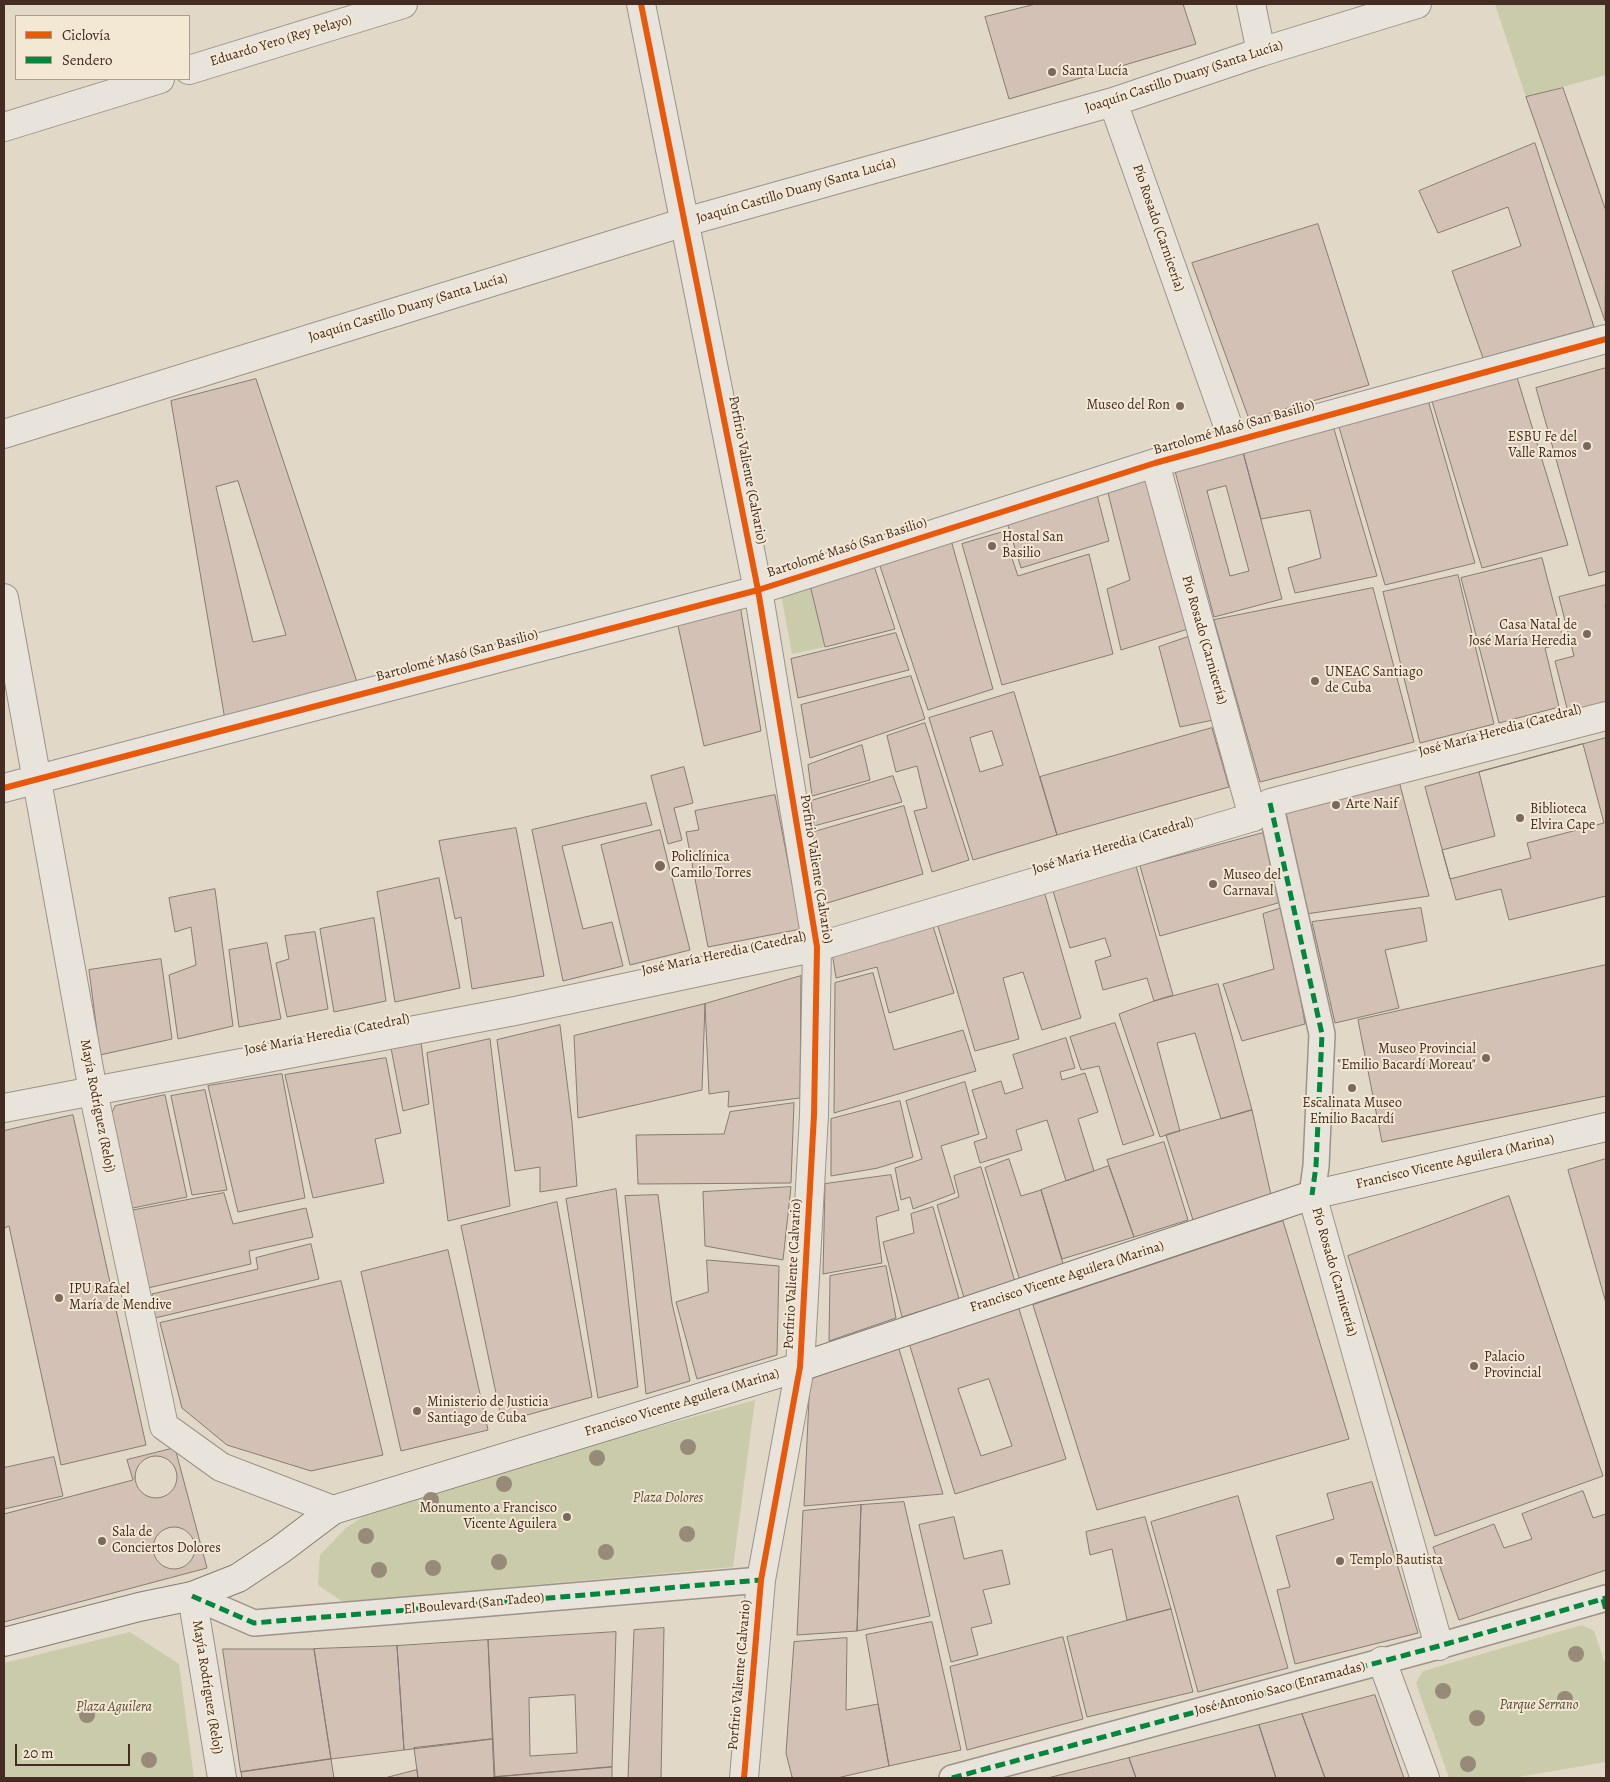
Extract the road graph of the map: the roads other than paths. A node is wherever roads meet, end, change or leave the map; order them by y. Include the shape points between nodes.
1 (403, 4) edge
2 (642, 4) edge
3 (1251, 4) edge
4 (1417, 4) edge
5 (1261, 52) junction
6 (190, 70) edge
7 (157, 80) edge
8 (1113, 102) junction
9 (4, 127) edge
10 (685, 222) junction
11 (1606, 339) edge
12 (4, 434) edge
13 (1233, 440) junction
14 (1155, 463) junction
15 (758, 590) junction
16 (4, 598) edge
17 (1606, 716) edge
18 (36, 780) junction
19 (4, 788) edge
20 (1262, 810) junction
21 (817, 947) junction
22 (93, 1091) junction
23 (4, 1108) edge
24 (1606, 1127) edge
25 (1312, 1195) junction
26 (800, 1366) junction
27 (333, 1510) junction
28 (761, 1580) junction
29 (192, 1596) junction
30 (1605, 1602) edge
31 (4, 1642) edge
32 (1439, 1646) junction
33 (1382, 1661) junction
34 (222, 1778) edge
35 (744, 1778) edge
36 (952, 1778) edge
37 (1425, 1778) edge

1 - 6 street, Eduardo Yero (Rey Pelayo)
2 - 10 street, Porfirio Valiente (Calvario)
3 - 5 street
4 - 5 street, Joaquín Castillo Duany (Santa Lucía)
5 - 8 street, Joaquín Castillo Duany (Santa Lucía)
7 - 9 street
8 - 10 street, Joaquín Castillo Duany (Santa Lucía)
8 - 13 street, Pío Rosado (Carnicería)
10 - 12 street, Joaquín Castillo Duany (Santa Lucía)
10 - 15 street, Porfirio Valiente (Calvario)
11 - 13 street, Bartolomé Masó (San Basilio)
13 - 14 street, Bartolomé Masó (San Basilio)
14 - 15 street, Bartolomé Masó (San Basilio)
14 - 20 street, Pío Rosado (Carnicería)
15 - 18 street, Bartolomé Masó (San Basilio)
15 - 21 street, Porfirio Valiente (Calvario)
16 - 18 street, Mayía Rodríguez (Reloj)
17 - 20 street, José María Heredia (Catedral)
18 - 19 street, Bartolomé Masó (San Basilio)
18 - 22 street, Mayía Rodríguez (Reloj)
20 - 21 street, José María Heredia (Catedral)
20 - 25 street, Pío Rosado (Carnicería) via 1322,1034
21 - 22 street, José María Heredia (Catedral) via 496,1015
21 - 26 street, Porfirio Valiente (Calvario) via 814,1115
22 - 23 street, José María Heredia (Catedral)
22 - 27 street, Mayía Rodríguez (Reloj) via 164,1426 221,1467
24 - 25 street, Francisco Vicente Aguilera (Marina)
25 - 26 street, Francisco Vicente Aguilera (Marina)
25 - 32 street, Pío Rosado (Carnicería)
26 - 27 street, Francisco Vicente Aguilera (Marina)
26 - 28 street, Porfirio Valiente (Calvario)
27 - 29 street, Francisco Vicente Aguilera (Marina) via 238,1578
28 - 29 street, El Boulevard (San Tadeo) via 254,1623
28 - 35 street, Porfirio Valiente (Calvario)
29 - 31 street, Francisco Vicente Aguilera (Marina)
29 - 34 street, Mayía Rodríguez (Reloj)
30 - 32 street, José Antonio Saco (Enramadas)
32 - 33 street, José Antonio Saco (Enramadas)
33 - 36 street, José Antonio Saco (Enramadas)
33 - 37 street

